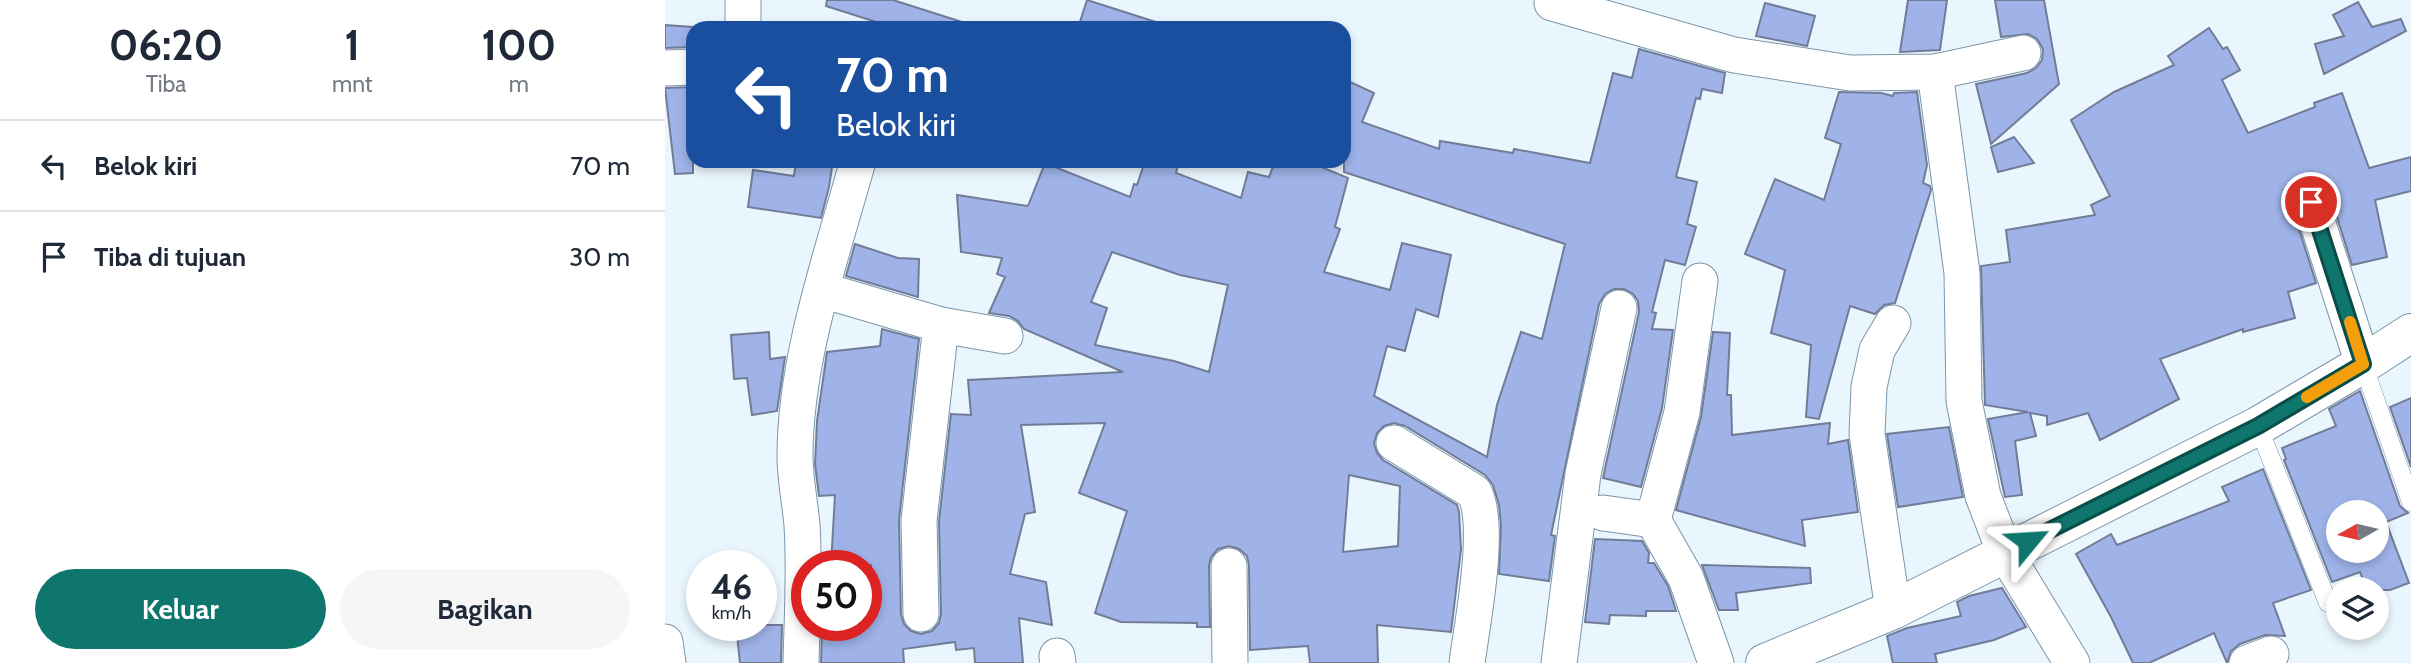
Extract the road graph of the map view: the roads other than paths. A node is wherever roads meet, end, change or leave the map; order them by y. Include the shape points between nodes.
1 (743, 0) edge
2 (1552, 4) dead end
3 (743, 21) edge
4 (2023, 53) dead end
5 (686, 67) edge
6 (665, 68) edge
7 (1935, 72) junction
8 (856, 168) edge
9 (2311, 202) dead end
10 (1700, 281) dead end
11 (822, 290) junction
12 (1619, 309) dead end
13 (1892, 323) dead end
14 (941, 325) junction
15 (2411, 333) edge
16 (1005, 336) dead end
17 (2363, 364) junction
18 (2258, 426) junction
19 (1394, 443) dead end
20 (2411, 502) edge
21 (1603, 513) dead end
22 (1653, 520) junction
23 (2005, 553) junction
24 (1229, 566) dead end
25 (2326, 600) edge
26 (1893, 610) junction
27 (921, 614) dead end
28 (665, 642) edge
29 (668, 663) edge
30 (801, 663) edge
31 (1230, 663) edge
32 (1467, 663) edge
33 (1559, 663) edge
34 (1716, 663) edge
35 (1765, 663) edge
36 (2072, 663) edge

1 - 3 street
2 - 7 street via 1734,55 1850,73
4 - 7 street
5 - 6 street
7 - 23 street via 1962,273 1964,401 1983,496
8 - 11 street
9 - 17 street
10 - 22 street via 1682,412
11 - 14 street
11 - 30 street via 802,375 795,456 802,527
12 - 33 street via 1583,474
13 - 26 street via 1877,350 1869,387 1867,434
14 - 16 street
14 - 27 street via 919,520
15 - 17 main road
17 - 18 main road
17 - 20 lane
18 - 23 main road
18 - 25 lane
19 - 32 street via 1474,492 1479,501 1480,550
21 - 22 street
22 - 34 street via 1686,578
23 - 26 main road
23 - 36 street
24 - 31 street
26 - 35 main road
28 - 29 street

